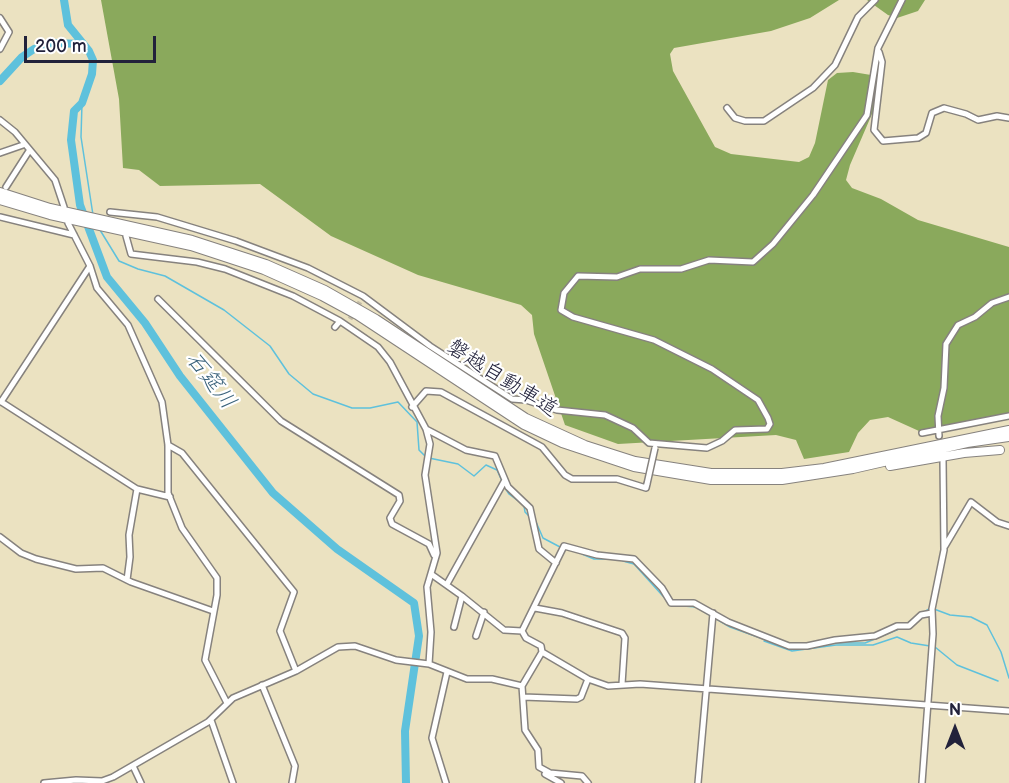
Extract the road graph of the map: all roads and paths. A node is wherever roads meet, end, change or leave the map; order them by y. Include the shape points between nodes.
1 (875, 0) edge
2 (902, 0) edge
3 (0, 18) edge
4 (878, 48) junction
5 (0, 49) edge
6 (727, 108) dead end
7 (1009, 118) edge
8 (0, 120) edge
9 (24, 145) junction
10 (29, 151) junction
11 (0, 153) edge
12 (3, 190) edge
13 (0, 200) edge
14 (110, 212) dead end
15 (68, 215) junction
16 (0, 217) edge
17 (122, 225) junction
18 (74, 235) junction
19 (90, 266) junction
20 (363, 296) junction
21 (1009, 297) edge
22 (158, 299) dead end
23 (360, 302) tunnel mouth
24 (350, 319) tunnel mouth
25 (340, 321) junction
26 (347, 325) junction
27 (335, 327) dead end
28 (1, 401) edge
29 (412, 407) junction
30 (1009, 416) edge
31 (1009, 424) edge
32 (426, 429) junction
33 (1009, 430) edge
34 (939, 432) junction
35 (922, 433) dead end
36 (1009, 436) edge
37 (953, 440) junction
38 (168, 445) junction
39 (655, 446) junction
40 (1000, 450) dead end
41 (943, 460) dead end
42 (853, 470) junction
43 (505, 480) junction
44 (137, 489) junction
45 (170, 497) junction
46 (1009, 526) edge
47 (0, 537) edge
48 (944, 548) junction
49 (436, 559) junction
50 (556, 563) junction
51 (430, 574) junction
52 (128, 580) junction
53 (447, 584) junction
54 (462, 596) junction
55 (535, 608) junction
56 (213, 611) junction
57 (484, 612) junction
58 (713, 613) junction
59 (932, 613) junction
60 (454, 627) dead end
61 (522, 631) junction
62 (476, 636) dead end
63 (542, 652) junction
64 (427, 664) junction
65 (296, 671) junction
66 (447, 672) junction
67 (588, 679) junction
68 (622, 684) junction
69 (262, 685) junction
70 (522, 686) junction
71 (705, 689) junction
72 (522, 697) junction
73 (227, 703) junction
74 (926, 705) junction
75 (1009, 711) edge
76 (212, 720) junction
77 (133, 766) junction
78 (543, 771) junction
79 (69, 782) edge
80 (44, 783) edge
81 (141, 783) edge
82 (232, 783) edge
83 (292, 783) edge
84 (446, 783) edge
85 (561, 783) edge
86 (588, 783) edge
87 (698, 783) edge
88 (922, 783) edge

1 - 6 street via 858,17 835,65 813,88 764,121 735,118
2 - 4 street
3 - 5 street via 9,32
4 - 7 street via 882,62 874,130 883,141 918,138 926,133 932,113 944,108 978,120
4 - 39 street via 867,115 807,202 753,262 709,260 681,269 640,270 617,277 578,276 568,286 561,310 597,325 648,337 712,369 758,400 770,424 766,429 735,430 707,448
8 - 9 street
9 - 10 street
9 - 11 street
10 - 12 street
10 - 15 street via 55,180
12 - 15 highway, 磐越自動車道
13 - 15 highway, 磐越自動車道
14 - 17 street
15 - 17 highway, 磐越自動車道
15 - 18 street
16 - 18 street
17 - 20 street via 157,217 308,268
17 - 25 street via 131,254 225,269 293,296
17 - 37 highway, 磐越自動車道 via 241,254 325,290 518,414 564,437 622,457 689,471 772,474 824,468
17 - 42 highway, 磐越自動車道 via 240,261 322,296 509,416 562,443 613,462 667,474 737,481
18 - 19 street
19 - 28 street
19 - 38 street via 97,288 128,325 144,360 162,402
20 - 23 street
20 - 39 street via 430,346 512,399 556,410 605,415 633,428
21 - 34 street via 958,325 946,344
22 - 49 street via 281,421 399,495 400,501 390,518 392,524 429,544
24 - 26 street
25 - 26 street
25 - 27 street
26 - 29 street via 378,347 390,362
28 - 44 street
29 - 32 street
29 - 39 street, bridge via 426,391 441,392 542,447 572,479 616,479 646,488
30 - 34 street
31 - 37 highway
32 - 43 street via 466,450 493,454
32 - 49 street via 430,444 425,475
33 - 37 highway, 磐越自動車道
34 - 35 street
36 - 42 highway, 磐越自動車道
38 - 45 street via 166,481
38 - 65 street via 182,453 294,592 280,631
40 - 42 highway
41 - 48 street
43 - 50 street via 530,508 539,549
43 - 53 street
44 - 45 street
44 - 52 street via 129,535
45 - 56 street via 182,528 216,575
46 - 48 street via 970,503
47 - 52 street via 36,560 76,569 100,567
48 - 59 street
49 - 51 street
50 - 55 street
50 - 58 street via 564,546 634,559 672,603 694,603
51 - 53 street
51 - 64 street
52 - 56 street
53 - 54 street
54 - 57 street
54 - 60 street
55 - 61 street
55 - 68 street via 622,633
56 - 73 street via 206,663
57 - 61 street via 506,632
57 - 62 street
58 - 59 street via 774,641 799,647 875,636 897,626 909,626 921,615
58 - 71 street
59 - 74 street
61 - 63 street via 526,638 541,646
63 - 67 street
63 - 70 street
64 - 65 street via 403,661 358,646 343,646
64 - 66 street
65 - 69 street
66 - 70 street via 467,679 492,679
66 - 84 street via 432,738
67 - 68 street via 608,687
67 - 72 street via 577,699
68 - 71 street
69 - 73 street
69 - 83 street via 295,766
70 - 72 street
71 - 74 street
71 - 87 street
72 - 78 street via 525,730 538,750
73 - 76 street
74 - 75 street
74 - 88 street
76 - 77 street
76 - 82 street
77 - 79 street via 106,781
77 - 81 street
78 - 85 street
78 - 86 street via 582,776
79 - 80 street

